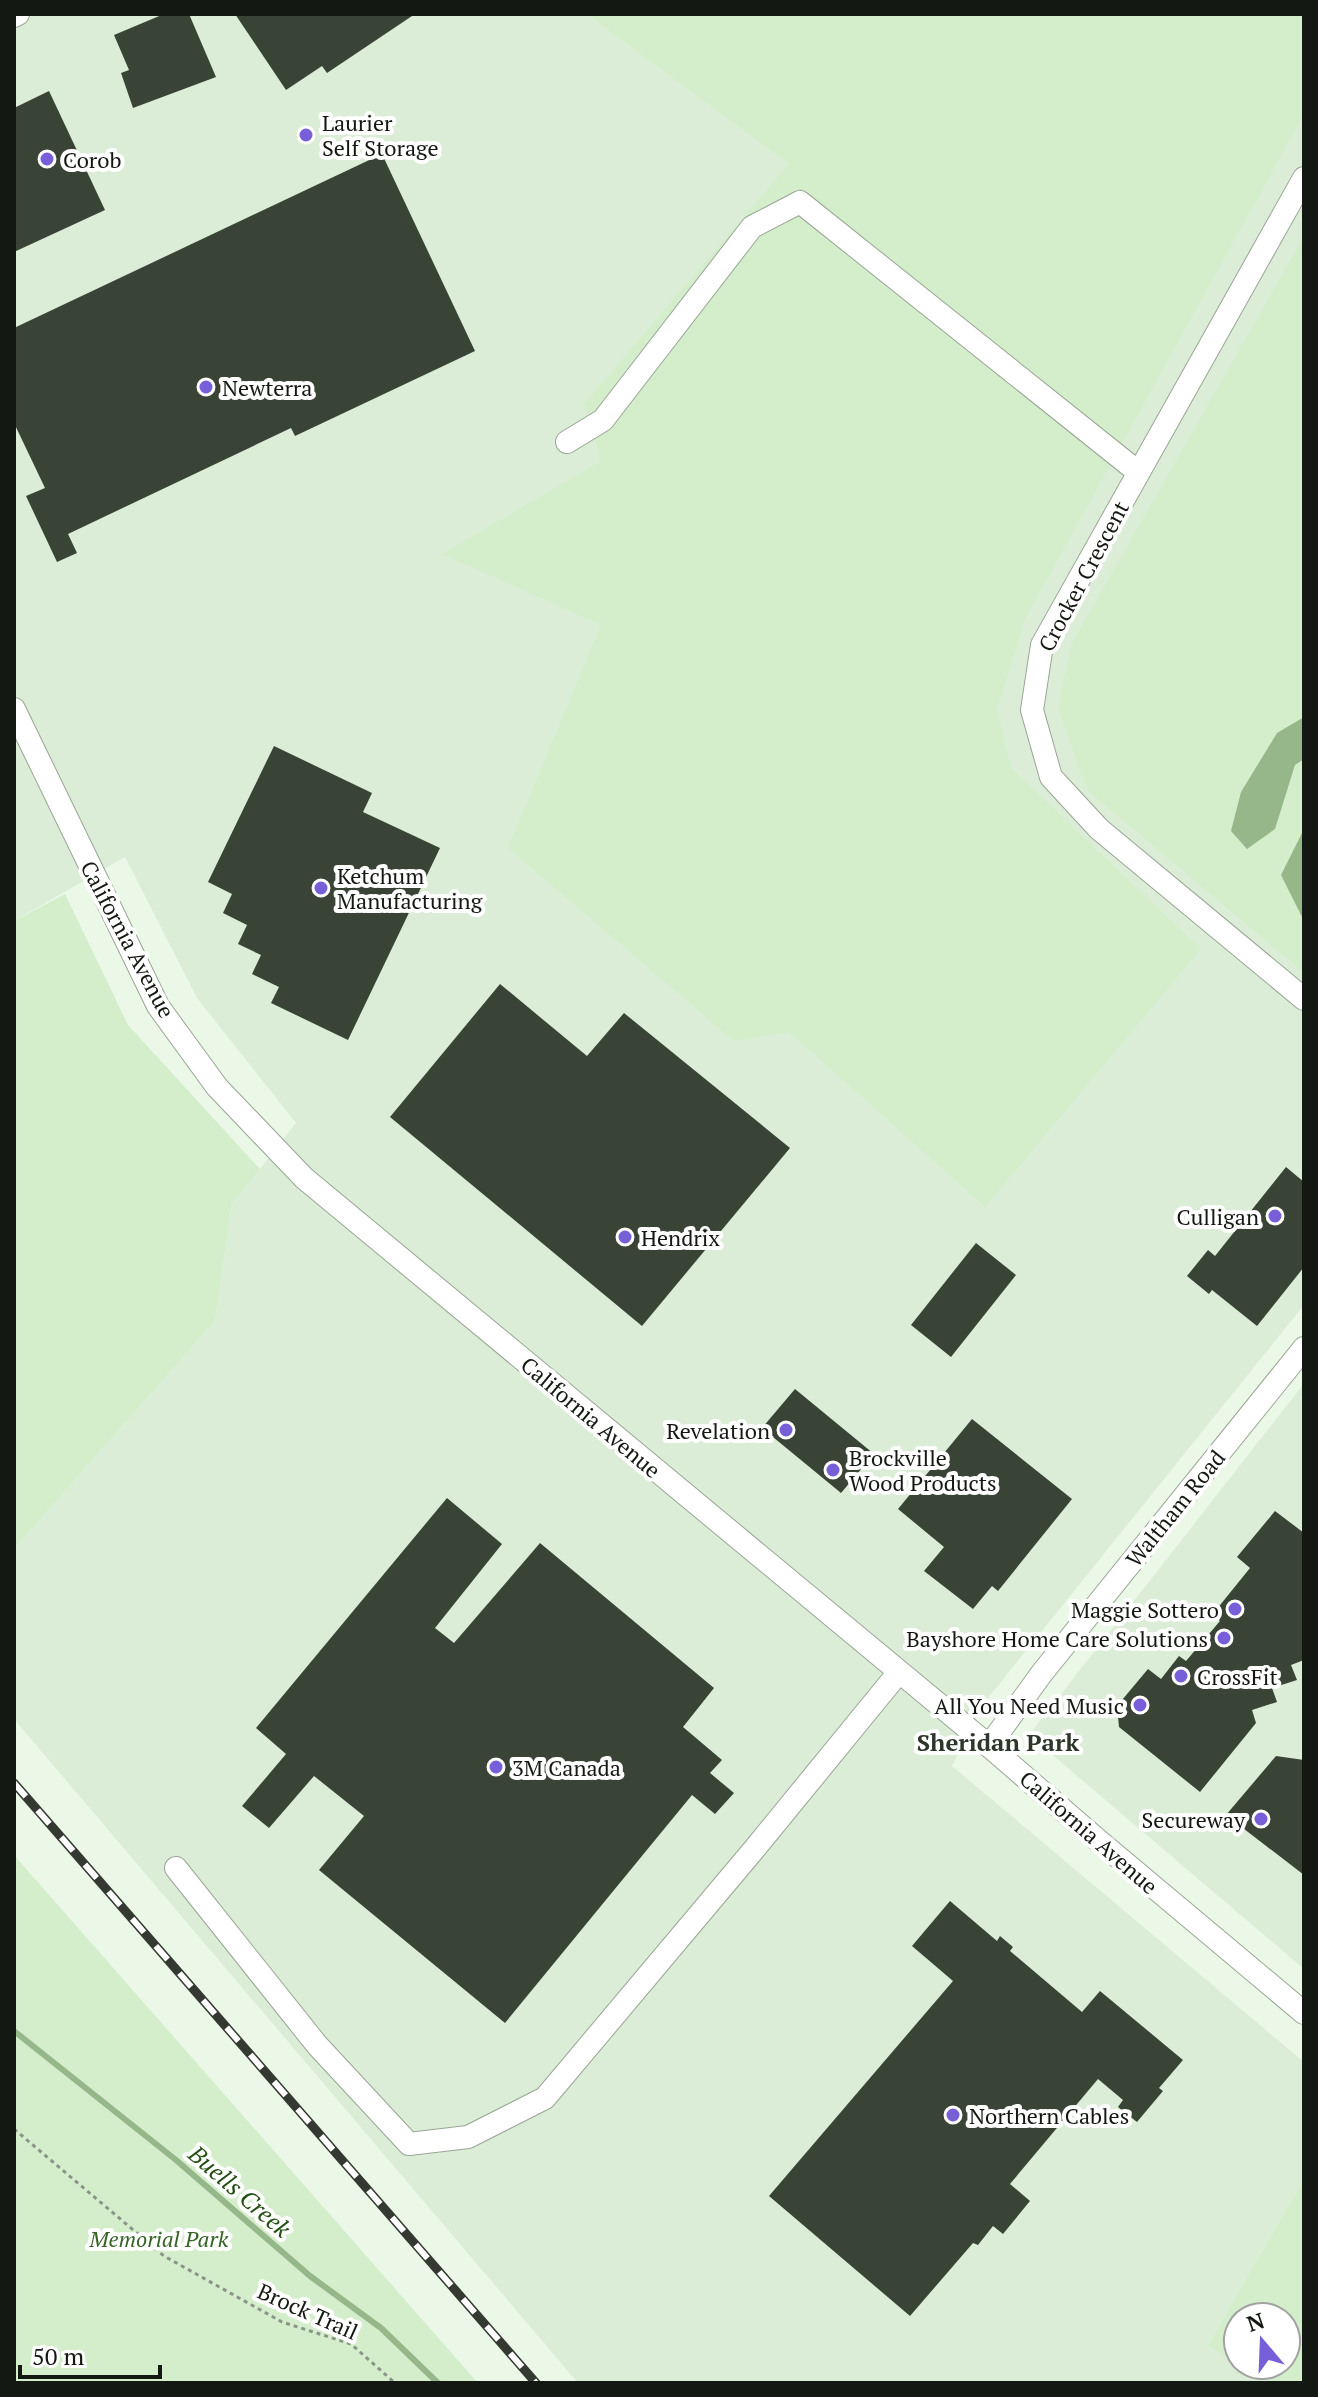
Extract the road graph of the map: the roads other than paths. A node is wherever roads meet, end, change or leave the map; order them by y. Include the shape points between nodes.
1 (1304, 178) edge
2 (567, 442) dead end
3 (1138, 472) junction
4 (14, 709) edge
5 (1304, 999) edge
6 (1304, 1349) edge
7 (899, 1672) junction
8 (989, 1746) junction
9 (176, 1868) dead end
10 (1304, 2013) edge

1 - 3 street, Crocker Crescent
2 - 3 street via 603,420 752,227 800,202
3 - 5 street, Crocker Crescent via 1042,645 1032,710 1051,777 1099,829
4 - 7 street, California Avenue via 158,1006 217,1087 304,1178
6 - 8 street, Waltham Road
7 - 8 street, California Avenue
7 - 9 street via 545,2098 468,2137 409,2144 317,2045
8 - 10 street, California Avenue

